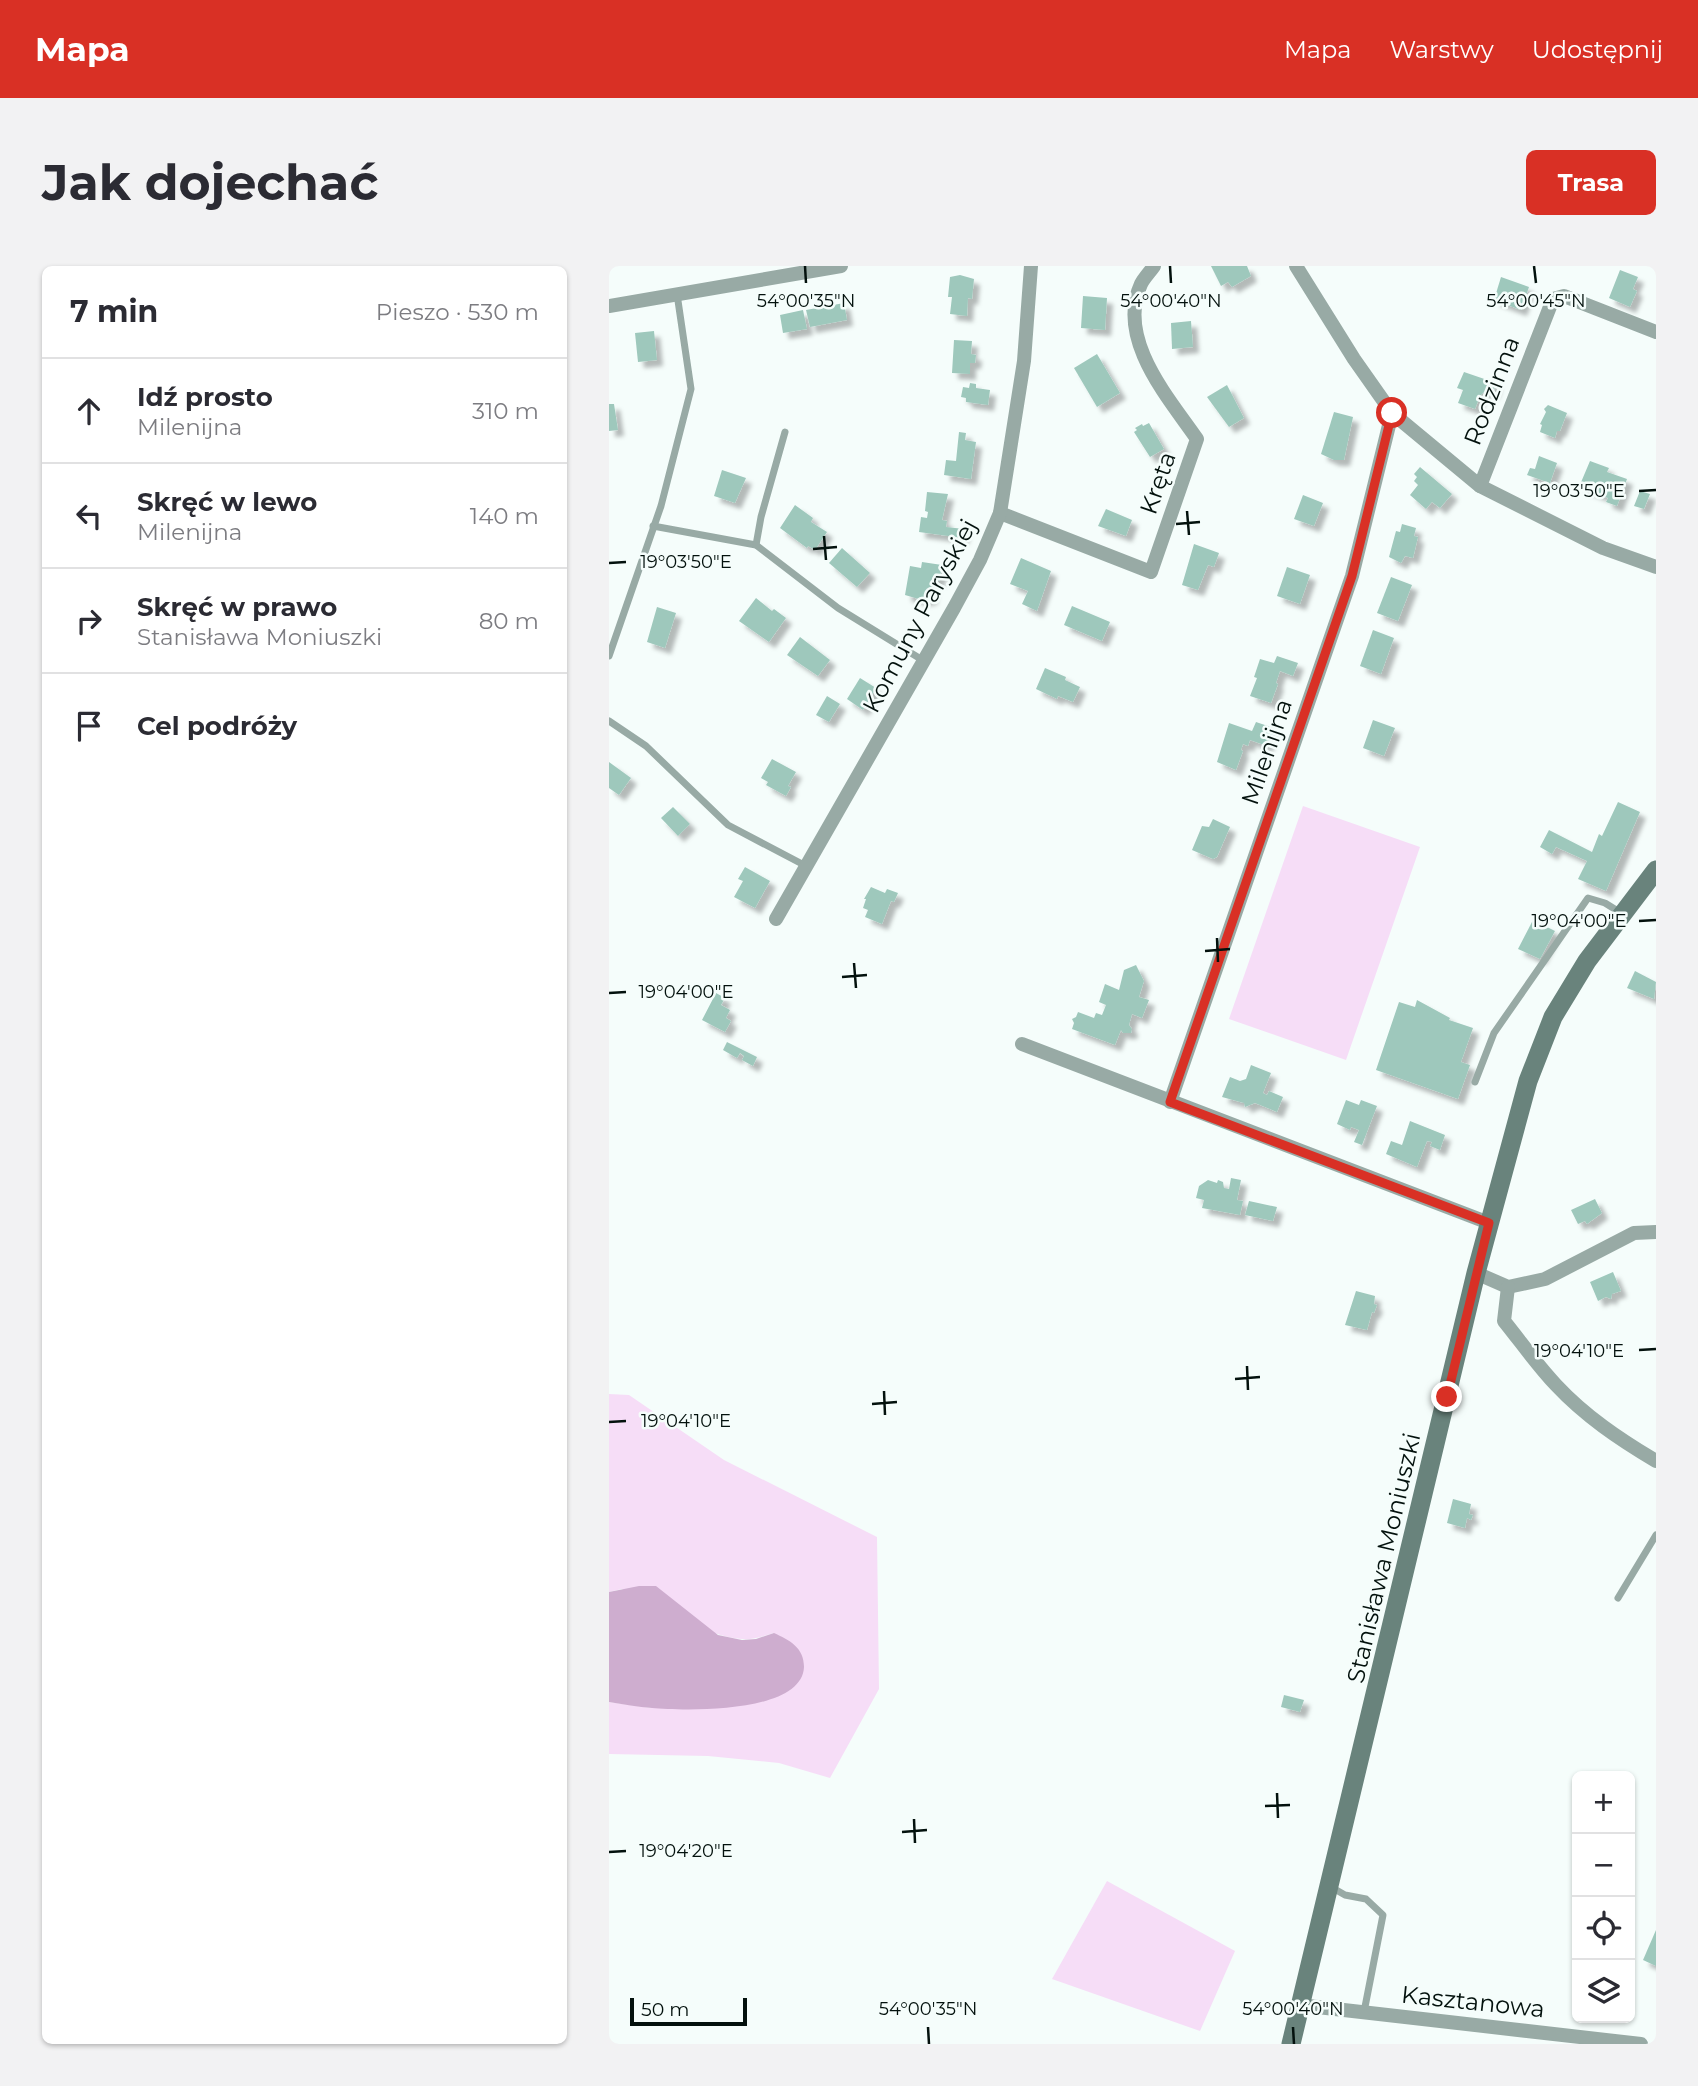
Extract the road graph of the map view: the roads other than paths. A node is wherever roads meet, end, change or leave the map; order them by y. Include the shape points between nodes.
1 (841, 266) edge
2 (1031, 266) edge
3 (1154, 266) edge
4 (1296, 266) edge
5 (790, 271) edge
6 (677, 293) junction
7 (609, 306) edge
8 (1656, 332) edge
9 (1392, 413) junction
10 (785, 432) dead end
11 (1479, 486) junction
12 (1000, 513) junction
13 (653, 526) junction
14 (756, 545) junction
15 (1656, 567) edge
16 (609, 656) edge
17 (924, 661) junction
18 (609, 721) edge
19 (807, 866) junction
20 (1656, 870) edge
21 (1622, 914) junction
22 (776, 919) dead end
23 (1022, 1044) dead end
24 (1475, 1082) dead end
25 (1170, 1102) junction
26 (1489, 1223) junction
27 (1656, 1232) edge
28 (1476, 1273) junction
29 (1509, 1287) junction
30 (1656, 1461) edge
31 (1656, 1535) edge
32 (1618, 1598) dead end
33 (1330, 1887) junction
34 (1300, 2005) junction
35 (1364, 2013) junction
36 (1291, 2044) edge
37 (1641, 2044) edge

1 - 5 street
2 - 12 street, Komuny Paryskiej via 1024,361
3 - 12 street, Kręta via 1141,284 1135,309 1137,340 1160,385 1197,439 1151,572
4 - 9 street
5 - 6 street
6 - 7 street
6 - 13 lane via 691,389
8 - 11 street, Rodzinna via 1564,296 1552,299
9 - 11 street
9 - 25 street, Milenijna via 1352,576
10 - 14 lane
11 - 15 street via 1603,548
12 - 17 street, Komuny Paryskiej via 980,560
13 - 14 lane
13 - 16 lane
14 - 17 lane via 838,608
17 - 19 street, Komuny Paryskiej
18 - 19 lane via 646,746 728,824
19 - 22 street, Komuny Paryskiej
20 - 21 main road, Stanisława Moniuszki
21 - 24 lane via 1588,898 1494,1033
21 - 26 main road, Stanisława Moniuszki via 1553,1017 1528,1080
23 - 25 street
25 - 26 street
26 - 28 main road, Stanisława Moniuszki
27 - 29 street via 1634,1233 1545,1279
28 - 29 street
28 - 33 main road, Stanisława Moniuszki
29 - 30 street via 1504,1321 1517,1341 1599,1425
31 - 32 lane
33 - 34 main road, Stanisława Moniuszki
33 - 35 lane via 1366,1899 1383,1914
34 - 35 street, Kasztanowa
34 - 36 main road, Stanisława Moniuszki
35 - 37 street, Kasztanowa

